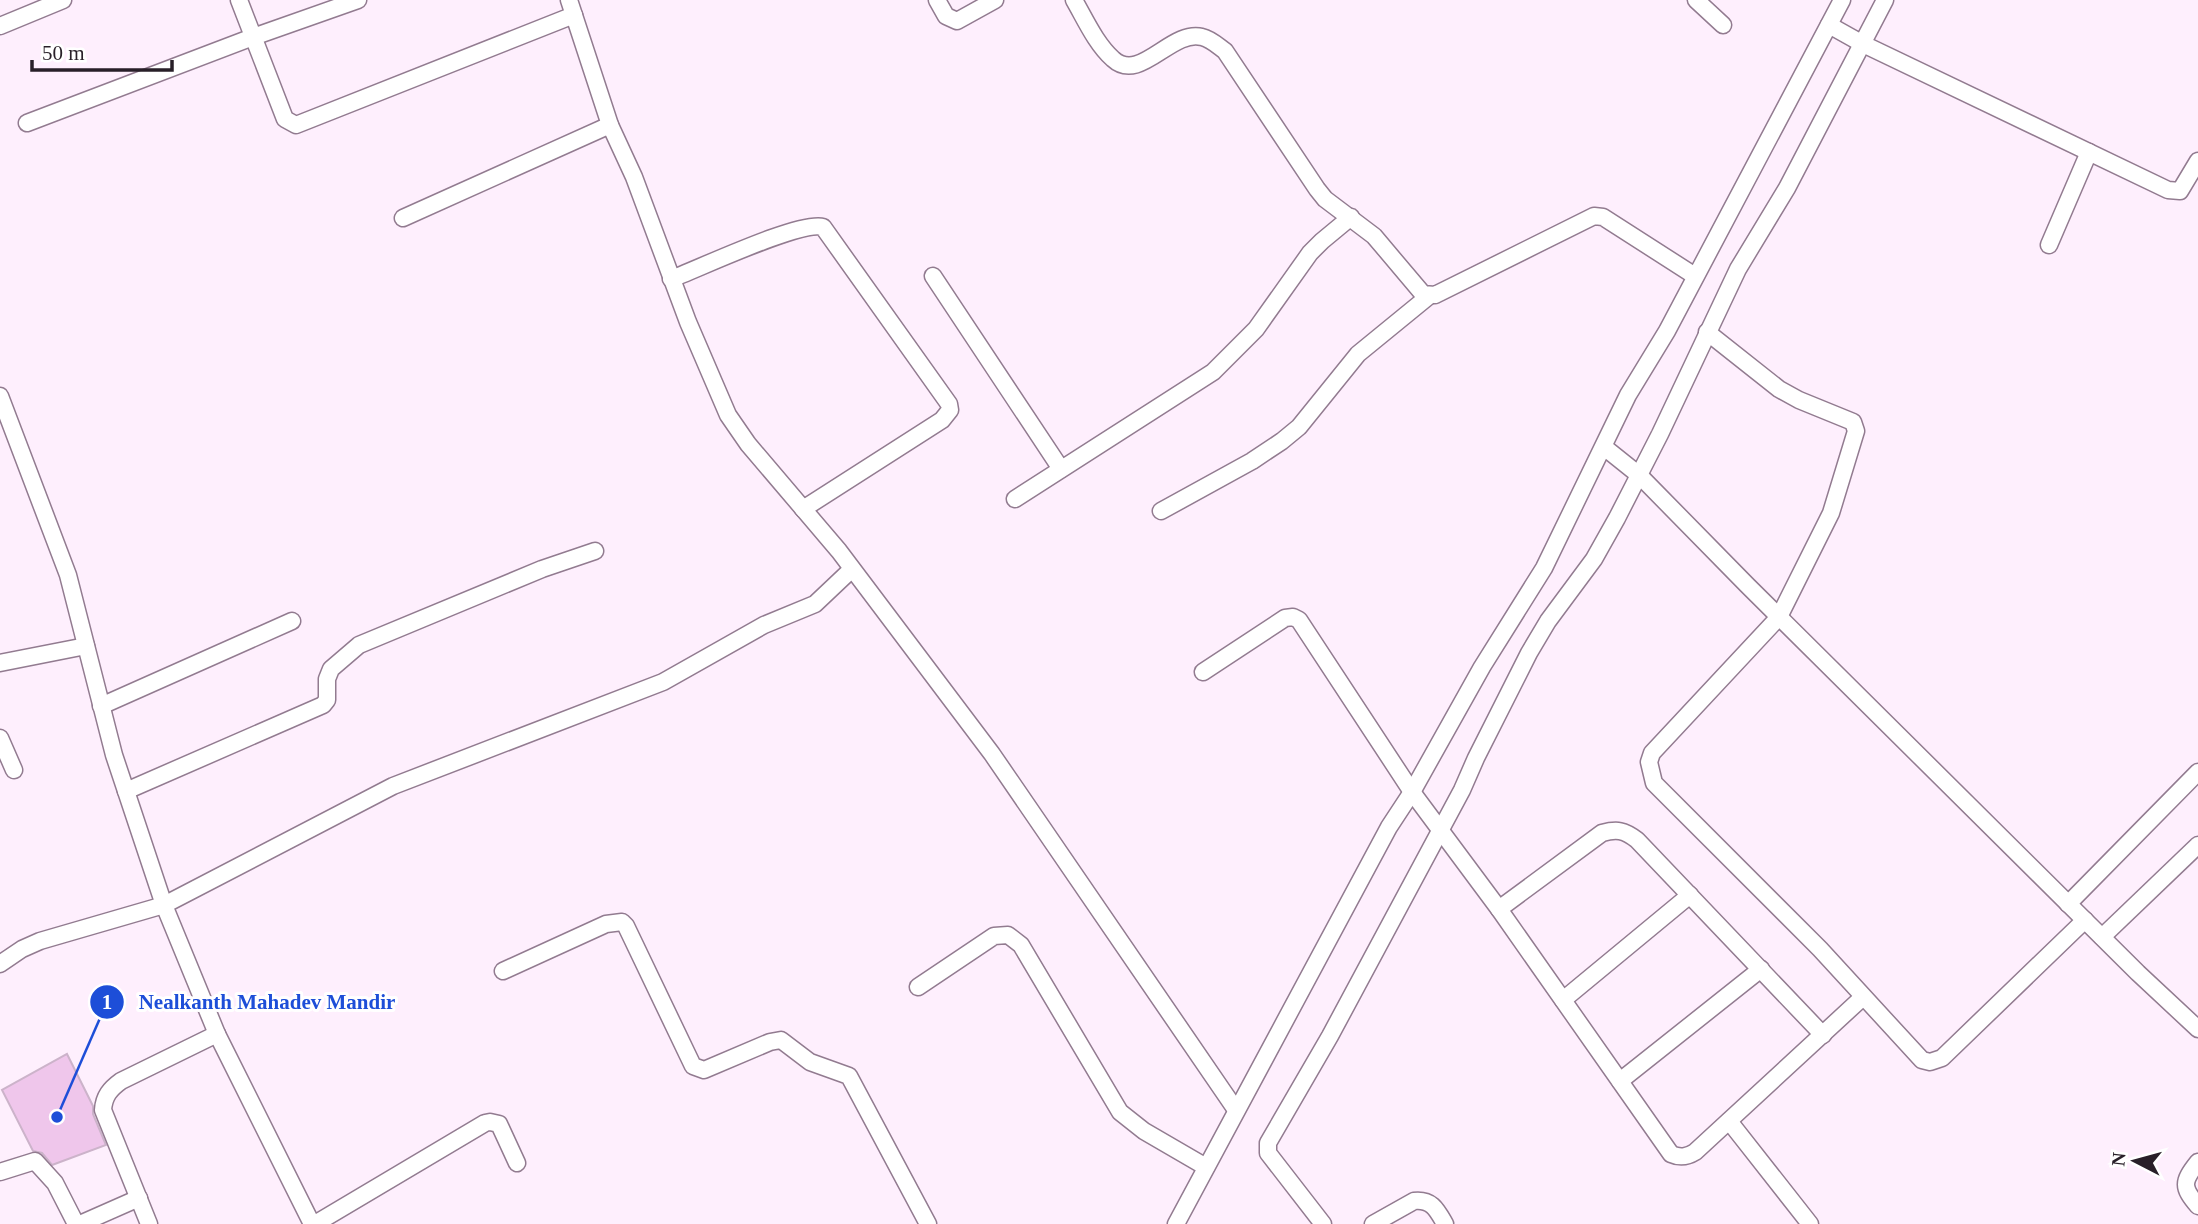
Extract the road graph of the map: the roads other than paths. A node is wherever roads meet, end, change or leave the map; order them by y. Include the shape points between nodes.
1 (63, 0) edge
2 (239, 0) edge
3 (358, 0) edge
4 (937, 0) edge
5 (995, 0) edge
6 (1074, 0) edge
7 (1696, 0) edge
8 (1842, 0) edge
9 (1885, 0) edge
10 (571, 8) edge
11 (1723, 25) dead end
12 (0, 26) edge
13 (1847, 35) junction
14 (253, 37) junction
15 (27, 123) dead end
16 (610, 125) junction
17 (2089, 152) junction
18 (2198, 161) edge
19 (1351, 217) junction
20 (403, 218) dead end
21 (2049, 245) dead end
22 (933, 276) dead end
23 (1695, 276) junction
24 (671, 279) junction
25 (1429, 296) junction
26 (1707, 332) junction
27 (0, 396) edge
28 (1622, 461) junction
29 (1061, 469) junction
30 (1015, 499) dead end
31 (803, 509) junction
32 (1161, 511) dead end
33 (596, 551) dead end
34 (852, 569) junction
35 (1779, 617) junction
36 (292, 621) dead end
37 (86, 646) junction
38 (0, 663) edge
39 (1203, 672) dead end
40 (102, 706) junction
41 (0, 738) edge
42 (14, 770) dead end
43 (2198, 772) edge
44 (126, 791) junction
45 (1412, 792) junction
46 (1432, 818) junction
47 (2198, 845) edge
48 (1690, 895) junction
49 (2068, 904) junction
50 (164, 905) junction
51 (1499, 909) junction
52 (2085, 920) junction
53 (2102, 937) junction
54 (0, 964) edge
55 (1761, 970) junction
56 (503, 971) dead end
57 (918, 987) dead end
58 (1863, 998) junction
59 (1563, 1000) junction
60 (2198, 1028) edge
61 (217, 1034) junction
62 (1823, 1035) junction
63 (1620, 1081) junction
64 (1236, 1110) junction
65 (1729, 1121) junction
66 (2198, 1162) edge
67 (517, 1163) dead end
68 (1206, 1167) junction
69 (0, 1172) edge
70 (139, 1198) junction
71 (2198, 1206) edge
72 (78, 1224) edge
73 (149, 1224) edge
74 (314, 1224) edge
75 (928, 1224) edge
76 (1176, 1224) edge
77 (1323, 1224) edge
78 (1373, 1224) edge
79 (1445, 1224) edge
80 (1810, 1224) edge

1 - 12 street
2 - 14 street
3 - 14 street
4 - 5 street via 947,16 957,21
6 - 19 street via 1115,62 1138,65 1184,37 1211,40 1225,51 1317,189
7 - 11 street
8 - 13 street
9 - 13 street
10 - 14 street via 300,125 285,119
10 - 16 street
13 - 17 street
13 - 23 street
13 - 26 street via 1787,188
14 - 15 street
16 - 20 street
16 - 24 street
17 - 18 street via 2175,192 2184,187
17 - 21 street
19 - 25 street via 1374,236 1419,291
19 - 29 street via 1310,253 1256,329 1213,372
22 - 29 street
23 - 25 street via 1603,216 1594,216
23 - 28 street via 1628,395
24 - 31 street via 728,415
24 - 31 street via 809,226 823,227 950,404 942,420
25 - 32 street via 1358,354 1282,441
26 - 28 street
26 - 35 street via 1779,389 1856,426 1831,513
27 - 37 street via 68,575
28 - 35 street
28 - 45 street via 1544,568
28 - 46 street via 1594,559 1530,653 1462,790
29 - 30 street
31 - 34 street
33 - 44 street via 359,645 331,669 323,705
34 - 50 street via 815,604 764,625 677,675 393,786
34 - 64 street via 992,754
35 - 49 street
35 - 58 street via 1652,753 1650,773 1654,783
36 - 40 street
37 - 38 street
37 - 40 street
39 - 45 street via 1285,618 1299,620
40 - 44 street
41 - 42 street
43 - 49 street
44 - 50 street
45 - 46 street
45 - 64 street
46 - 51 street
46 - 77 street via 1356,987 1267,1147
47 - 53 street
48 - 51 street via 1637,840 1616,829 1602,833
48 - 55 street
48 - 59 street
49 - 52 street
50 - 54 street via 40,940
50 - 61 street
51 - 59 street
52 - 53 street
52 - 58 street via 1942,1058 1930,1062 1916,1056
53 - 60 street
55 - 62 street
55 - 63 street
56 - 75 street via 606,924 622,922 693,1066 704,1070 777,1040 810,1062 849,1076
57 - 68 street via 994,936 1008,935 1021,945 1120,1112
58 - 62 street
59 - 63 street
61 - 70 street via 109,1089 103,1110
61 - 74 street
62 - 65 street
63 - 65 street via 1677,1157 1695,1152
64 - 68 street
65 - 80 street
66 - 71 street via 2185,1181 2186,1191
67 - 74 street via 499,1124 485,1123
68 - 76 street
69 - 72 street via 36,1161 55,1183
70 - 72 street
70 - 73 street
78 - 79 street via 1421,1200 1432,1205

